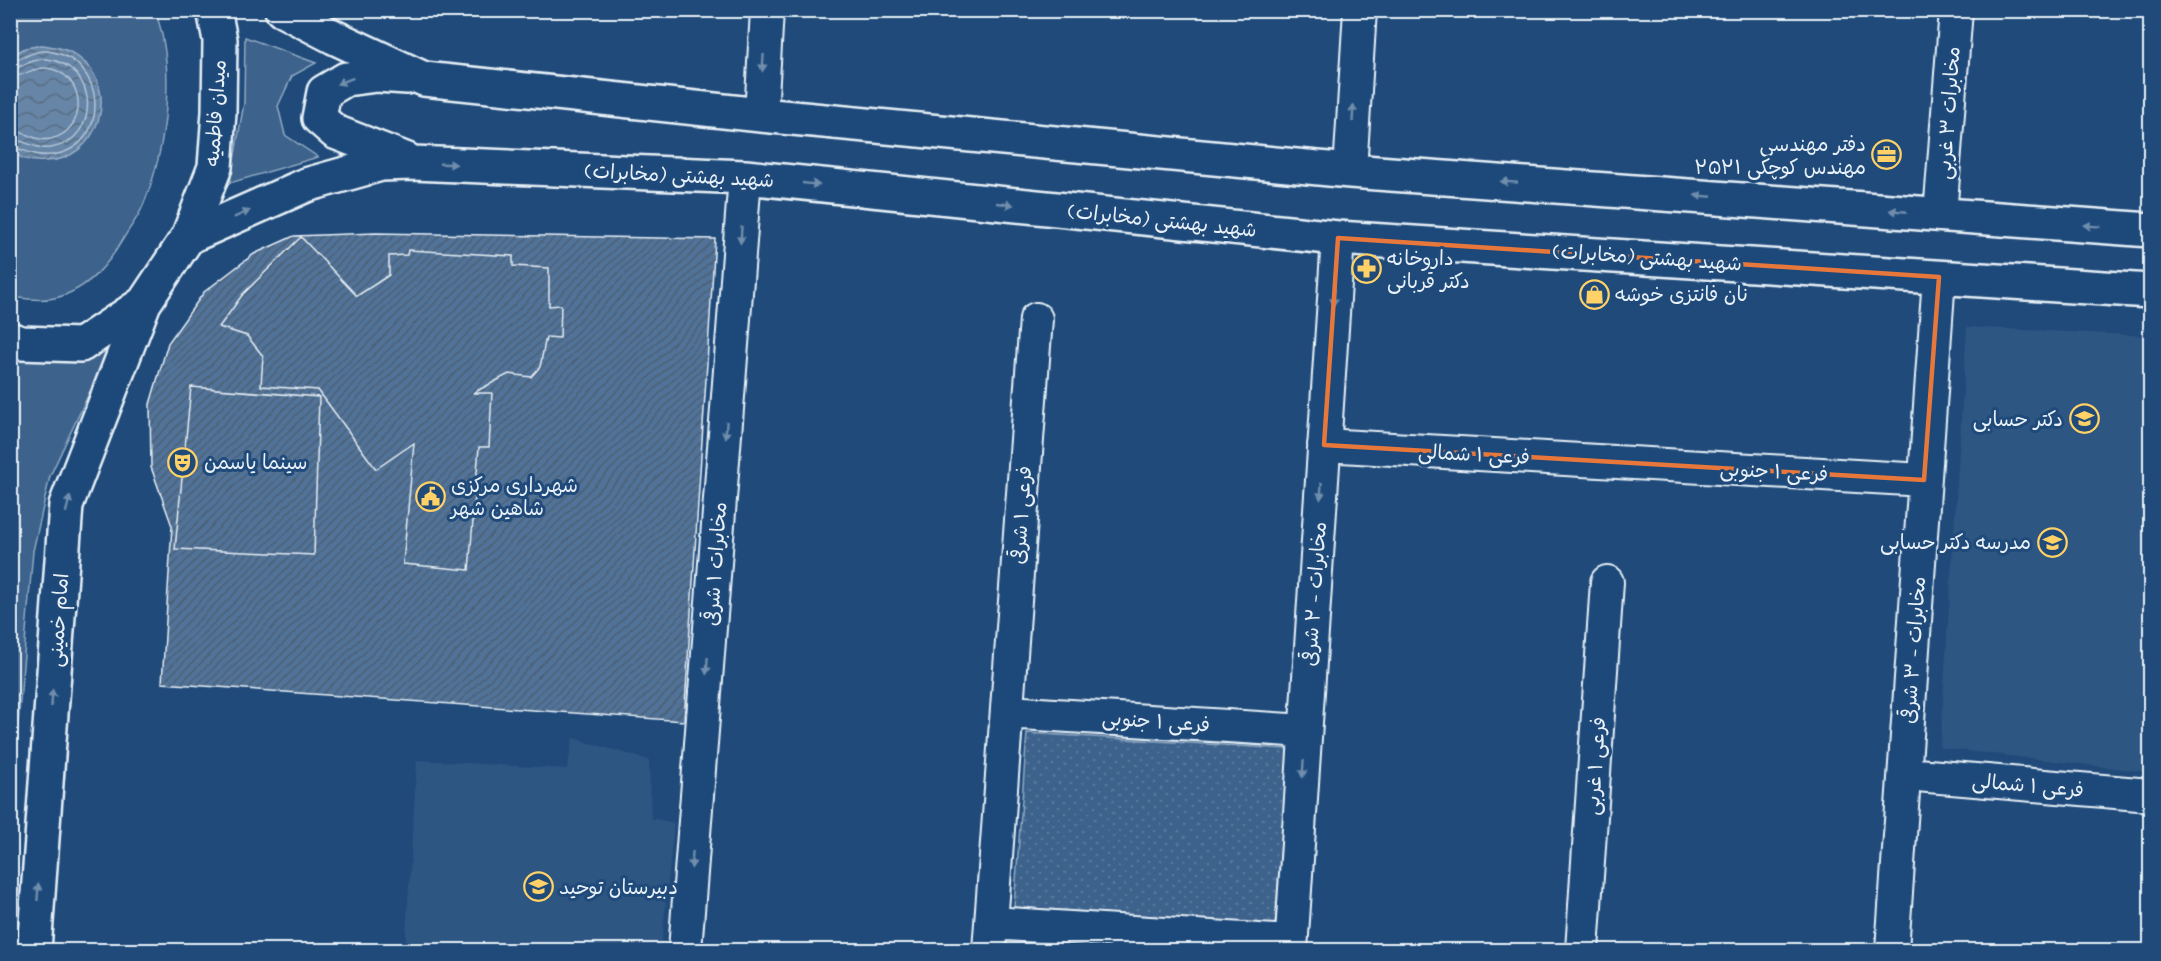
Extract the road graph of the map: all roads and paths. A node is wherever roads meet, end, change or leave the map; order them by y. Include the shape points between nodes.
1 (214, 10) edge
2 (282, 10) edge
3 (767, 10) edge
4 (1360, 10) edge
5 (1956, 10) edge
6 (424, 79) junction
7 (761, 115) junction
8 (413, 163) junction
9 (1350, 171) junction
10 (745, 177) junction
11 (1940, 215) junction
12 (2151, 230) edge
13 (188, 237) junction
14 (1338, 238) junction
15 (1939, 277) junction
16 (2151, 291) edge
17 (144, 303) junction
18 (1036, 319) dead end
19 (10, 339) edge
20 (1324, 445) junction
21 (1624, 462) joint
22 (1924, 480) junction
23 (1607, 582) dead end
24 (1007, 712) junction
25 (1305, 731) junction
26 (1905, 774) junction
27 (2151, 795) edge
28 (990, 937) edge
29 (1291, 946) edge
30 (34, 951) edge
31 (685, 951) edge
32 (1582, 951) edge
33 (1892, 951) edge

1 - 13 main road, میدان فاطمیه via 220,40 215,167
2 - 6 main road
3 -> 7 street
9 -> 4 street
5 - 11 street, مخابرات ۳ غربی
6 - 7 main road
6 -> 8 main road via 377,75 346,79 324,92 319,118 335,132
7 - 9 main road
8 -> 10 main road, شهید بهشتی (مخابرات)
13 -> 8 main road, شهید بهشتی (مخابرات) via 306,185 381,164
11 -> 9 main road
10 -> 14 main road, شهید بهشتی (مخابرات)
10 -> 31 street, مخابرات ۱ شرقی
12 -> 11 main road
13 - 17 main road, میدان فاطمیه
14 - 15 main road, شهید بهشتی (مخابرات)
14 -> 20 street, مخابرات - ۲ شرقی
15 - 16 main road, شهید بهشتی (مخابرات)
15 - 22 street, مخابرات - ۳ شرقی
17 - 19 main road, میدان فاطمیه via 81,345 21,343
30 -> 17 main road, امام خمینی via 66,505
18 - 24 street, فرعی ۱ شرقی
20 - 21 street, فرعی ۱ شمالی
20 -> 25 street, مخابرات - ۲ شرقی
21 - 22 street, فرعی ۱ جنوبی
22 - 26 street, مخابرات - ۳ شرقی
23 - 32 street, فرعی ۱ غربی
24 - 25 street, فرعی ۱ جنوبی
24 - 28 street, فرعی ۱ شرقی
25 -> 29 street, مخابرات - ۲ شرقی
26 - 27 street, فرعی ۱ شمالی
26 - 33 street, مخابرات - ۳ شرقی
28 - 29 street

